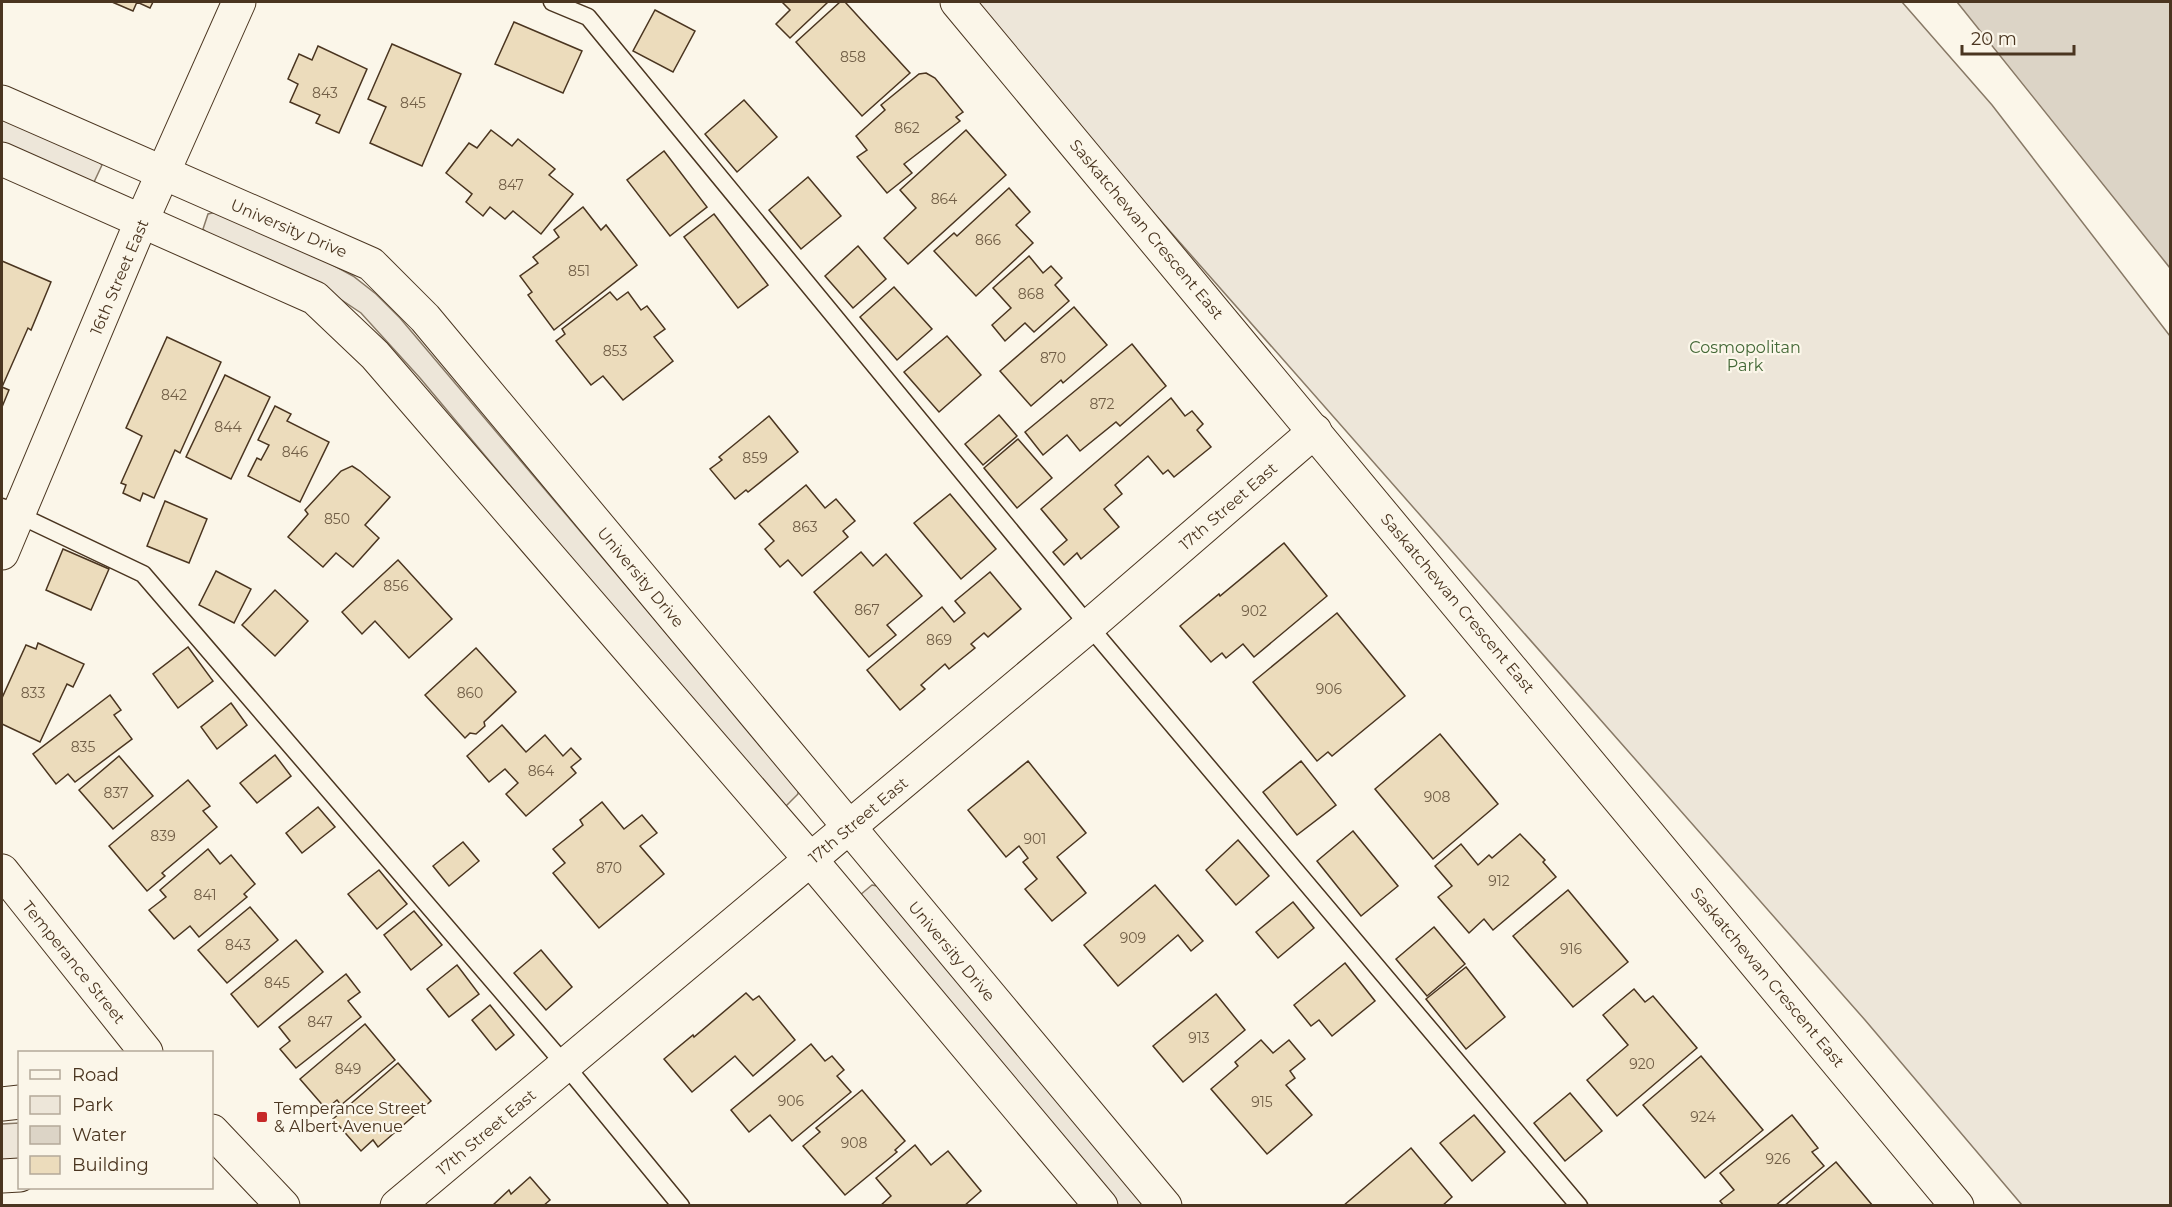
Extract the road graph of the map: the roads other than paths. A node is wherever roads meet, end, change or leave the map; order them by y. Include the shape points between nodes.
1 (239, 2) edge
2 (552, 2) edge
3 (957, 2) edge
4 (2, 102) edge
5 (2, 159) edge
6 (163, 173) junction
7 (142, 220) junction
8 (1315, 431) junction
9 (10, 511) edge
10 (2, 553) edge
11 (1089, 626) junction
12 (850, 827) junction
13 (810, 859) junction
14 (2, 871) edge
15 (144, 1051) edge
16 (566, 1066) junction
17 (18, 1102) edge
18 (2, 1104) edge
19 (213, 1133) edge
20 (225, 1162) edge
21 (18, 1175) edge
22 (2, 1176) edge
23 (283, 1206) edge
24 (397, 1206) edge
25 (681, 1206) edge
26 (1101, 1206) edge
27 (1165, 1206) edge
28 (1579, 1206) edge
29 (1957, 1206) edge

1 - 6 street, 16th Street East
2 - 11 lane via 588,17
3 - 8 street, Saskatchewan Crescent East
4 - 6 street, University Drive
5 - 7 street
6 - 7 street, 16th Street East
6 - 12 street, University Drive via 371,264 425,318
7 - 9 street, 16th Street East
7 - 13 street via 315,298 366,346
8 - 11 street, 17th Street East
8 - 29 street, Saskatchewan Crescent East
9 - 10 street, 16th Street East
9 - 16 lane via 143,574
11 - 12 street, 17th Street East
11 - 28 lane
12 - 13 street, 17th Street East
12 - 27 street, University Drive
13 - 16 street, 17th Street East
13 - 26 street
14 - 15 street, Temperance Street
16 - 24 street, 17th Street East
16 - 25 lane
17 - 18 street
19 - 20 street
20 - 23 street
21 - 22 street

